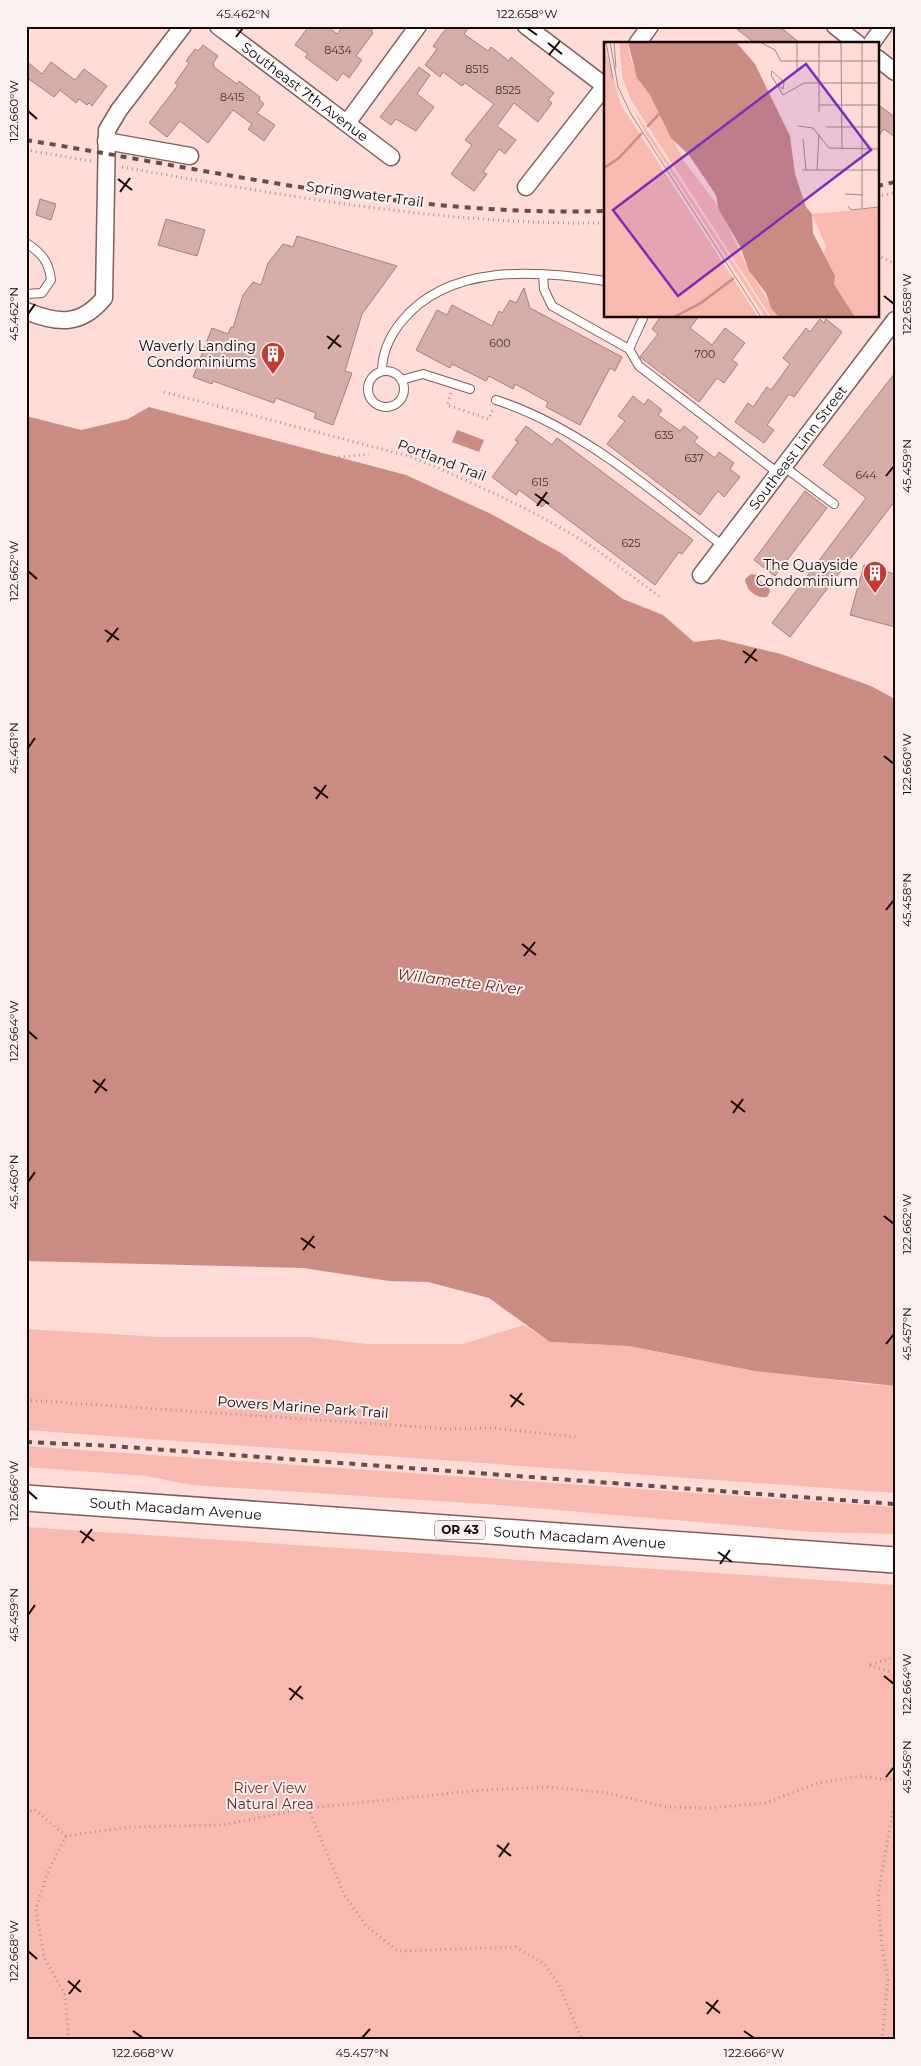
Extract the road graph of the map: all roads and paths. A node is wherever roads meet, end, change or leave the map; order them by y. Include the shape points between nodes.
1 (183, 26) edge
2 (218, 26) edge
3 (418, 26) edge
4 (526, 26) edge
5 (650, 26) edge
6 (835, 26) edge
7 (884, 26) edge
8 (638, 42) edge
9 (855, 42) edge
10 (872, 42) edge
11 (878, 59) edge
12 (895, 72) edge
13 (604, 85) edge
14 (604, 87) edge
15 (347, 123) junction
16 (106, 141) junction
17 (26, 150) edge
18 (190, 156) dead end
19 (391, 157) dead end
20 (85, 160) dead end
21 (124, 167) dead end
22 (526, 187) dead end
23 (895, 192) edge
24 (878, 196) edge
25 (604, 222) edge
26 (26, 244) edge
27 (878, 256) edge
28 (895, 264) edge
29 (543, 274) junction
30 (604, 281) edge
31 (26, 294) edge
32 (26, 311) edge
33 (643, 318) edge
34 (895, 320) edge
35 (629, 349) junction
36 (382, 371) junction
37 (401, 380) junction
38 (454, 383) junction
39 (470, 389) dead end
40 (164, 392) dead end
41 (496, 400) joint
42 (26, 439) edge
43 (369, 454) dead end
44 (284, 458) junction
45 (296, 462) junction
46 (122, 468) dead end
47 (781, 470) junction
48 (355, 477) junction
49 (834, 504) dead end
50 (441, 506) junction
51 (26, 512) edge
52 (84, 526) junction
53 (100, 530) dead end
54 (723, 546) junction
55 (535, 551) junction
56 (701, 575) dead end
57 (659, 596) dead end
58 (65, 611) dead end
59 (151, 626) dead end
60 (244, 632) dead end
61 (309, 670) dead end
62 (401, 685) dead end
63 (498, 709) dead end
64 (616, 740) dead end
65 (26, 1400) edge
66 (577, 1437) dead end
67 (26, 1498) edge
68 (895, 1560) edge
69 (895, 1656) edge
70 (895, 1674) edge
71 (895, 1707) edge
72 (895, 1715) edge
73 (895, 1778) edge
74 (895, 1798) edge
75 (308, 1808) junction
76 (26, 1813) edge
77 (66, 1836) junction
78 (69, 2040) edge
79 (582, 2040) edge
80 (882, 2040) edge

1 - 16 street via 119,110 107,130
2 - 15 street, Southeast 7th Avenue
3 - 15 street
4 - 13 street
5 - 8 street
6 - 9 street
7 - 10 street
11 - 12 street
14 - 22 street
15 - 19 street, Southeast 7th Avenue
16 - 18 street
16 - 32 street via 104,298 94,311 74,321 42,318
17 - 20 path
21 - 25 path, Springwater Trail via 424,214 527,222
23 - 24 path
26 - 31 lane via 38,251 50,265 52,280 42,294
27 - 28 path
29 - 30 lane
29 - 35 lane via 544,289 552,306
29 - 36 lane via 466,280 440,290 414,307 397,328 384,354
33 - 35 lane
34 - 47 street, Southeast Linn Street
35 - 47 lane via 640,366
36 - 37 lane via 393,372
36 - 37 lane via 373,376 368,388 369,396 379,406 398,402 404,389
37 - 38 lane via 423,374
38 - 39 lane
38 - 41 path via 447,405 489,419
40 - 57 path, Portland Trail via 374,447 444,470 521,505 579,539
41 - 54 lane via 552,423 591,445
42 - 46 path
43 - 45 path
44 - 45 path
44 - 59 path via 195,435
44 - 60 path
45 - 48 path
47 - 49 lane
47 - 54 street, Southeast Linn Street
48 - 50 path
48 - 61 path
50 - 55 path
50 - 62 path
51 - 52 path
52 - 53 path
52 - 58 path
54 - 56 street, Southeast Linn Street
55 - 63 path
55 - 64 path via 644,622
65 - 66 path, Powers Marine Park Trail via 451,1429 493,1428
67 - 68 main road, South Macadam Avenue / OR 43
69 - 70 path via 868,1665
71 - 72 path
73 - 75 path via 862,1776 818,1783 765,1803 708,1808 666,1807 608,1794 548,1787 415,1795
74 - 80 path via 878,1896 888,1980
75 - 77 path via 222,1825 128,1827
75 - 79 path via 344,1894 366,1926 398,1951 516,1947 545,1964 560,1986
76 - 77 path via 34,1809
77 - 78 path via 48,1871 36,1909 44,1957 65,1995

